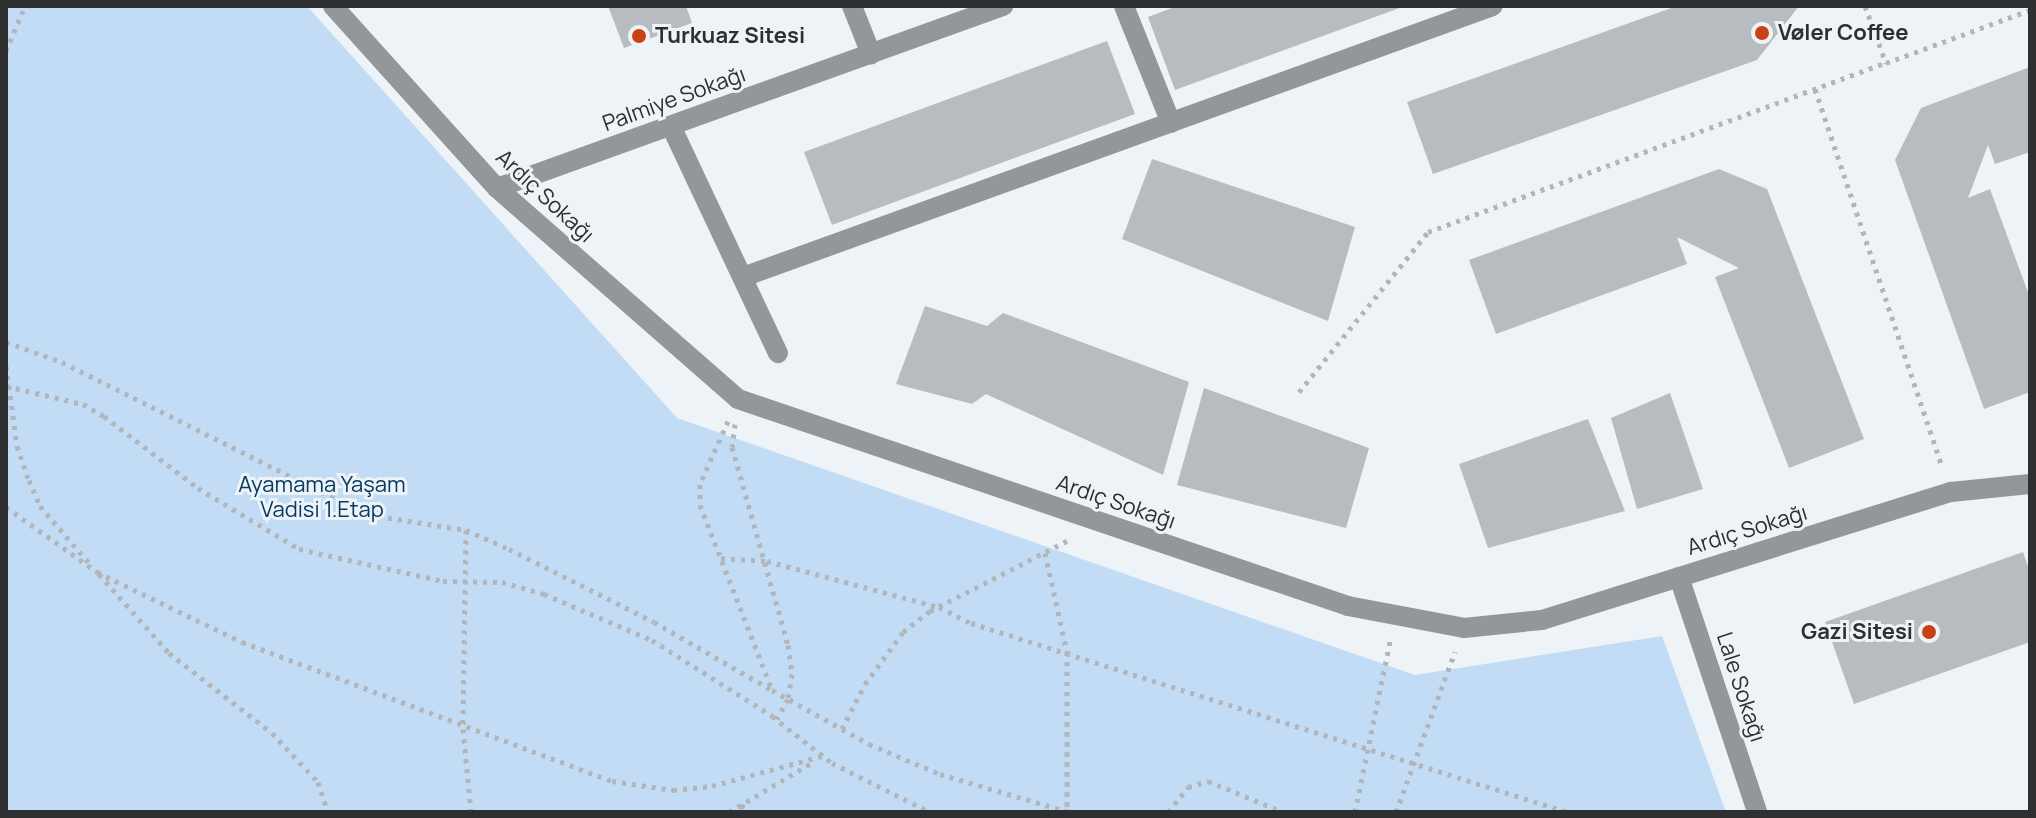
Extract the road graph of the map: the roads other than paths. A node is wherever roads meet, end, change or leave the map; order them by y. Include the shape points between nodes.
1 (333, 6) edge
2 (852, 6) edge
3 (1003, 6) edge
4 (1124, 6) edge
5 (1493, 6) edge
6 (871, 54) junction
7 (1171, 123) junction
8 (671, 126) junction
9 (497, 188) junction
10 (743, 277) junction
11 (778, 353) dead end
12 (2030, 484) edge
13 (1679, 577) junction
14 (1757, 812) edge

1 - 9 street, Ardıç Sokağı
2 - 6 street
3 - 6 street, Palmiye Sokağı
4 - 7 street
5 - 7 street
6 - 8 street, Palmiye Sokağı
7 - 10 street
8 - 9 street, Palmiye Sokağı
8 - 10 street
9 - 13 street, Ardıç Sokağı via 738,399 1348,606 1464,628 1542,620
10 - 11 street
12 - 13 street, Ardıç Sokağı via 1951,492
13 - 14 street, Lale Sokağı

